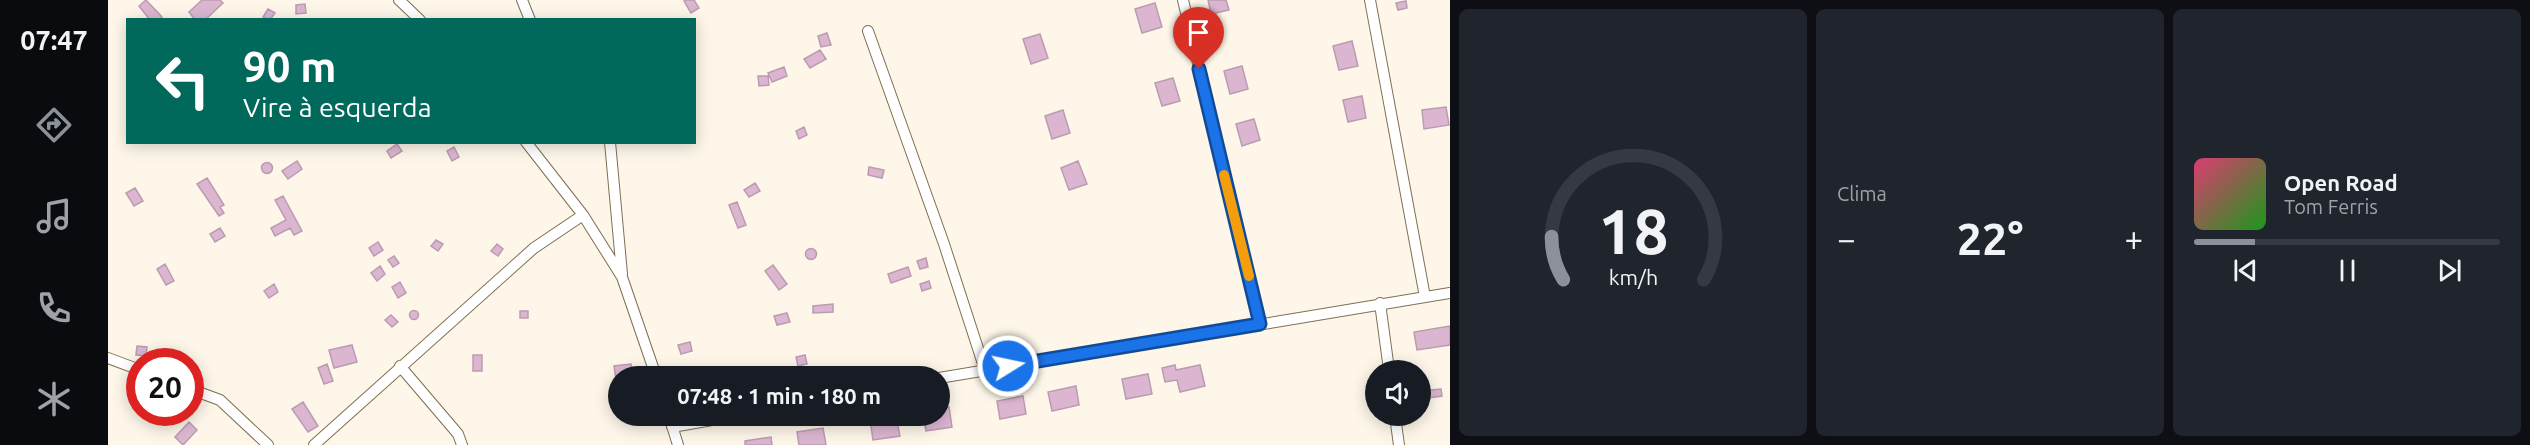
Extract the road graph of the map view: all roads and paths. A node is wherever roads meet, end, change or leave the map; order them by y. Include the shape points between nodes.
1 (399, 0) edge
2 (522, 0) edge
3 (1183, 0) edge
4 (1370, 0) edge
5 (418, 18) edge
6 (530, 18) edge
7 (868, 31) dead end
8 (528, 144) edge
9 (610, 144) edge
10 (583, 215) junction
11 (622, 277) junction
12 (1450, 293) edge
13 (1425, 297) junction
14 (1380, 303) junction
15 (1260, 324) junction
16 (108, 358) edge
17 (1388, 360) edge
18 (126, 365) edge
19 (400, 366) junction
20 (653, 366) edge
21 (985, 370) junction
22 (950, 376) edge
23 (204, 394) edge
24 (678, 426) edge
25 (1396, 426) edge
26 (672, 427) joint
27 (268, 445) edge
28 (314, 445) edge
29 (462, 445) edge
30 (678, 445) edge
31 (1398, 445) edge

1 - 5 lane
2 - 6 lane
3 - 15 lane
4 - 13 lane
7 - 21 lane
8 - 10 lane
9 - 11 lane
10 - 11 lane
10 - 19 lane via 534,248
11 - 20 lane
12 - 13 lane
13 - 14 lane
14 - 15 lane
14 - 17 lane
15 - 21 lane
16 - 18 lane
19 - 28 lane
19 - 29 lane via 458,434
21 - 22 lane
23 - 27 lane via 220,400
24 - 26 lane
25 - 31 lane
26 - 30 lane

